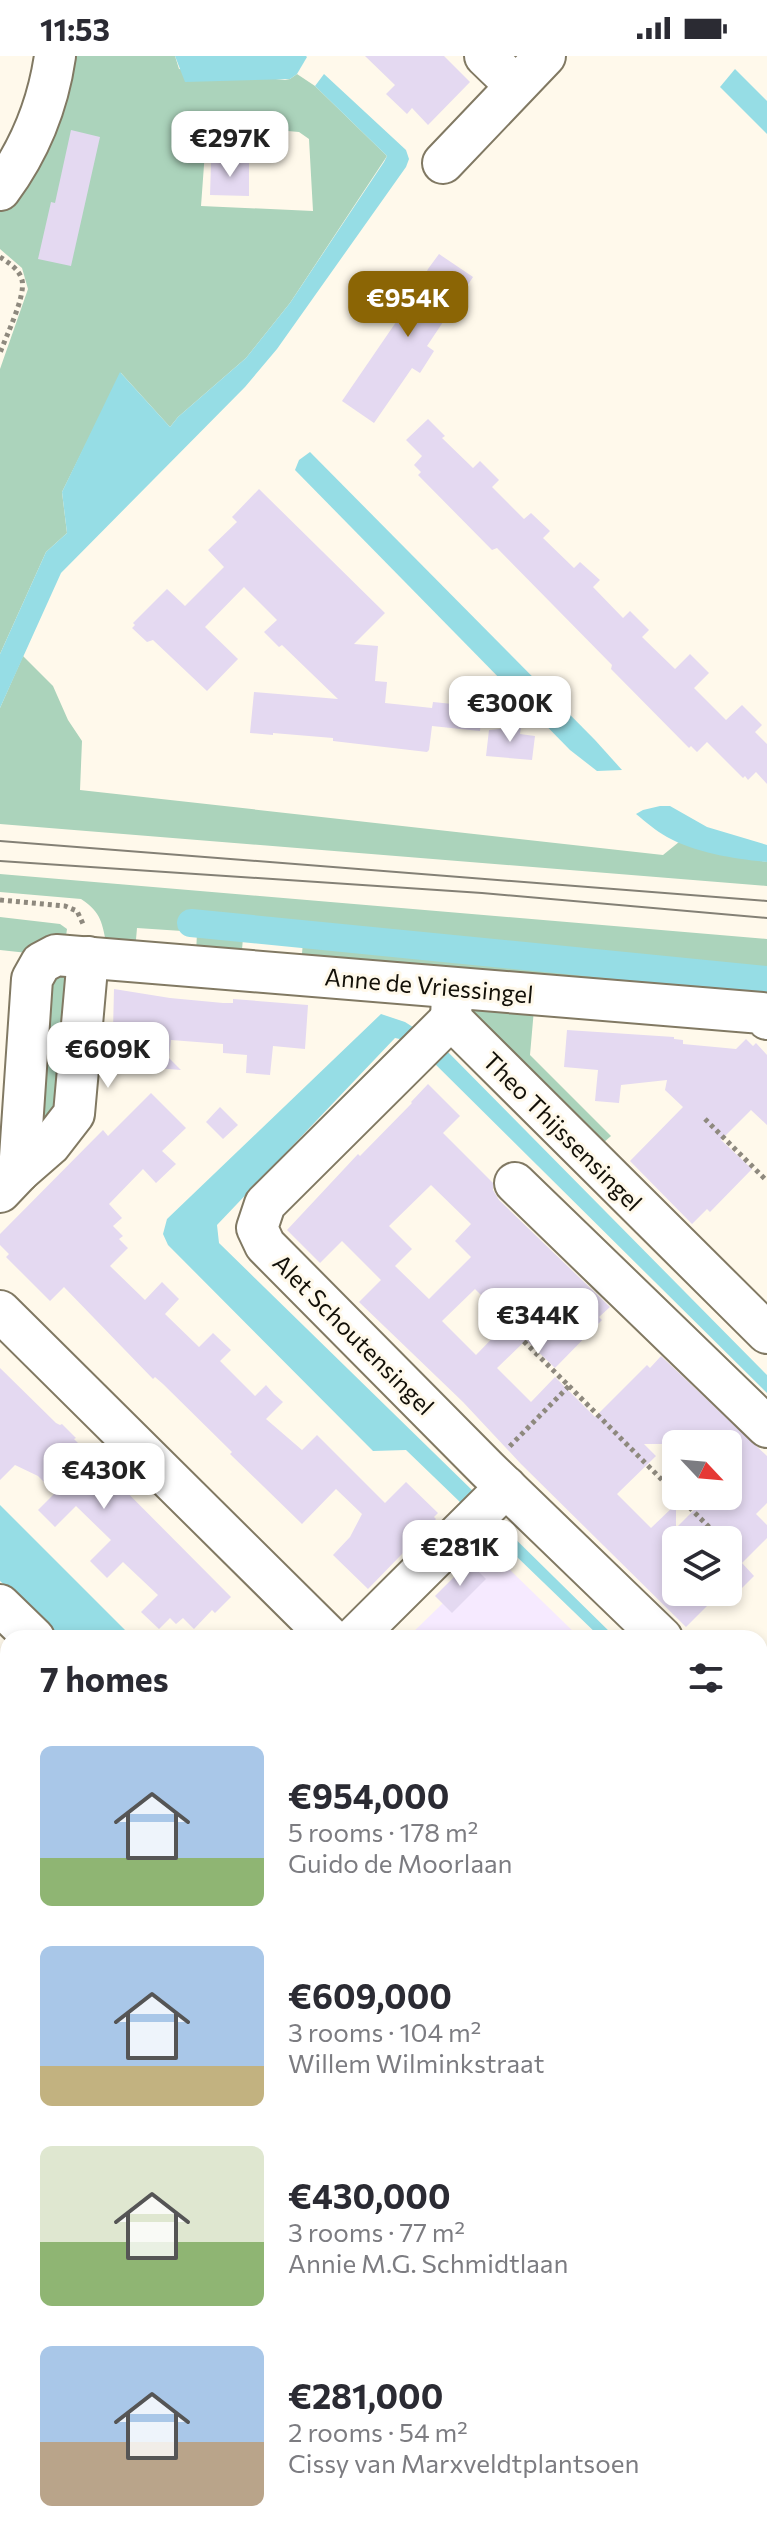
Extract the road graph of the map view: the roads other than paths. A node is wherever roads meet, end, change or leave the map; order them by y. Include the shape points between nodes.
1 (55, 56) edge
2 (485, 56) edge
3 (545, 56) edge
4 (515, 85) junction
5 (443, 163) dead end
6 (0, 190) edge
7 (88, 957) junction
8 (767, 1019) edge
9 (438, 1024) junction
10 (9, 1182) edge
11 (515, 1183) dead end
12 (675, 1291) junction
13 (0, 1311) edge
14 (767, 1333) edge
15 (767, 1427) edge
16 (489, 1494) junction
17 (0, 1605) edge
18 (26, 1630) edge
19 (322, 1630) edge
20 (362, 1630) edge
21 (652, 1630) edge

1 - 6 street via 38,122
2 - 4 street
3 - 4 street
4 - 5 street
7 - 9 street, Anne de Vriessingel
7 - 10 street via 74,1114 50,1145
7 - 10 street, Anne de Vriessingel via 56,955 41,963 32,979
8 - 9 street, Anne de Vriessingel via 762,1013
9 - 12 street, Theo Thijssensingel
9 - 16 street, Alet Schoutensingel via 265,1204 257,1228 265,1245
11 - 12 street, Theo Thijssensingel
12 - 14 street, Theo Thijssensingel
12 - 15 street, Theo Thijssensingel
13 - 19 street
16 - 20 street
16 - 21 street, Alet Schoutensingel
17 - 18 street

